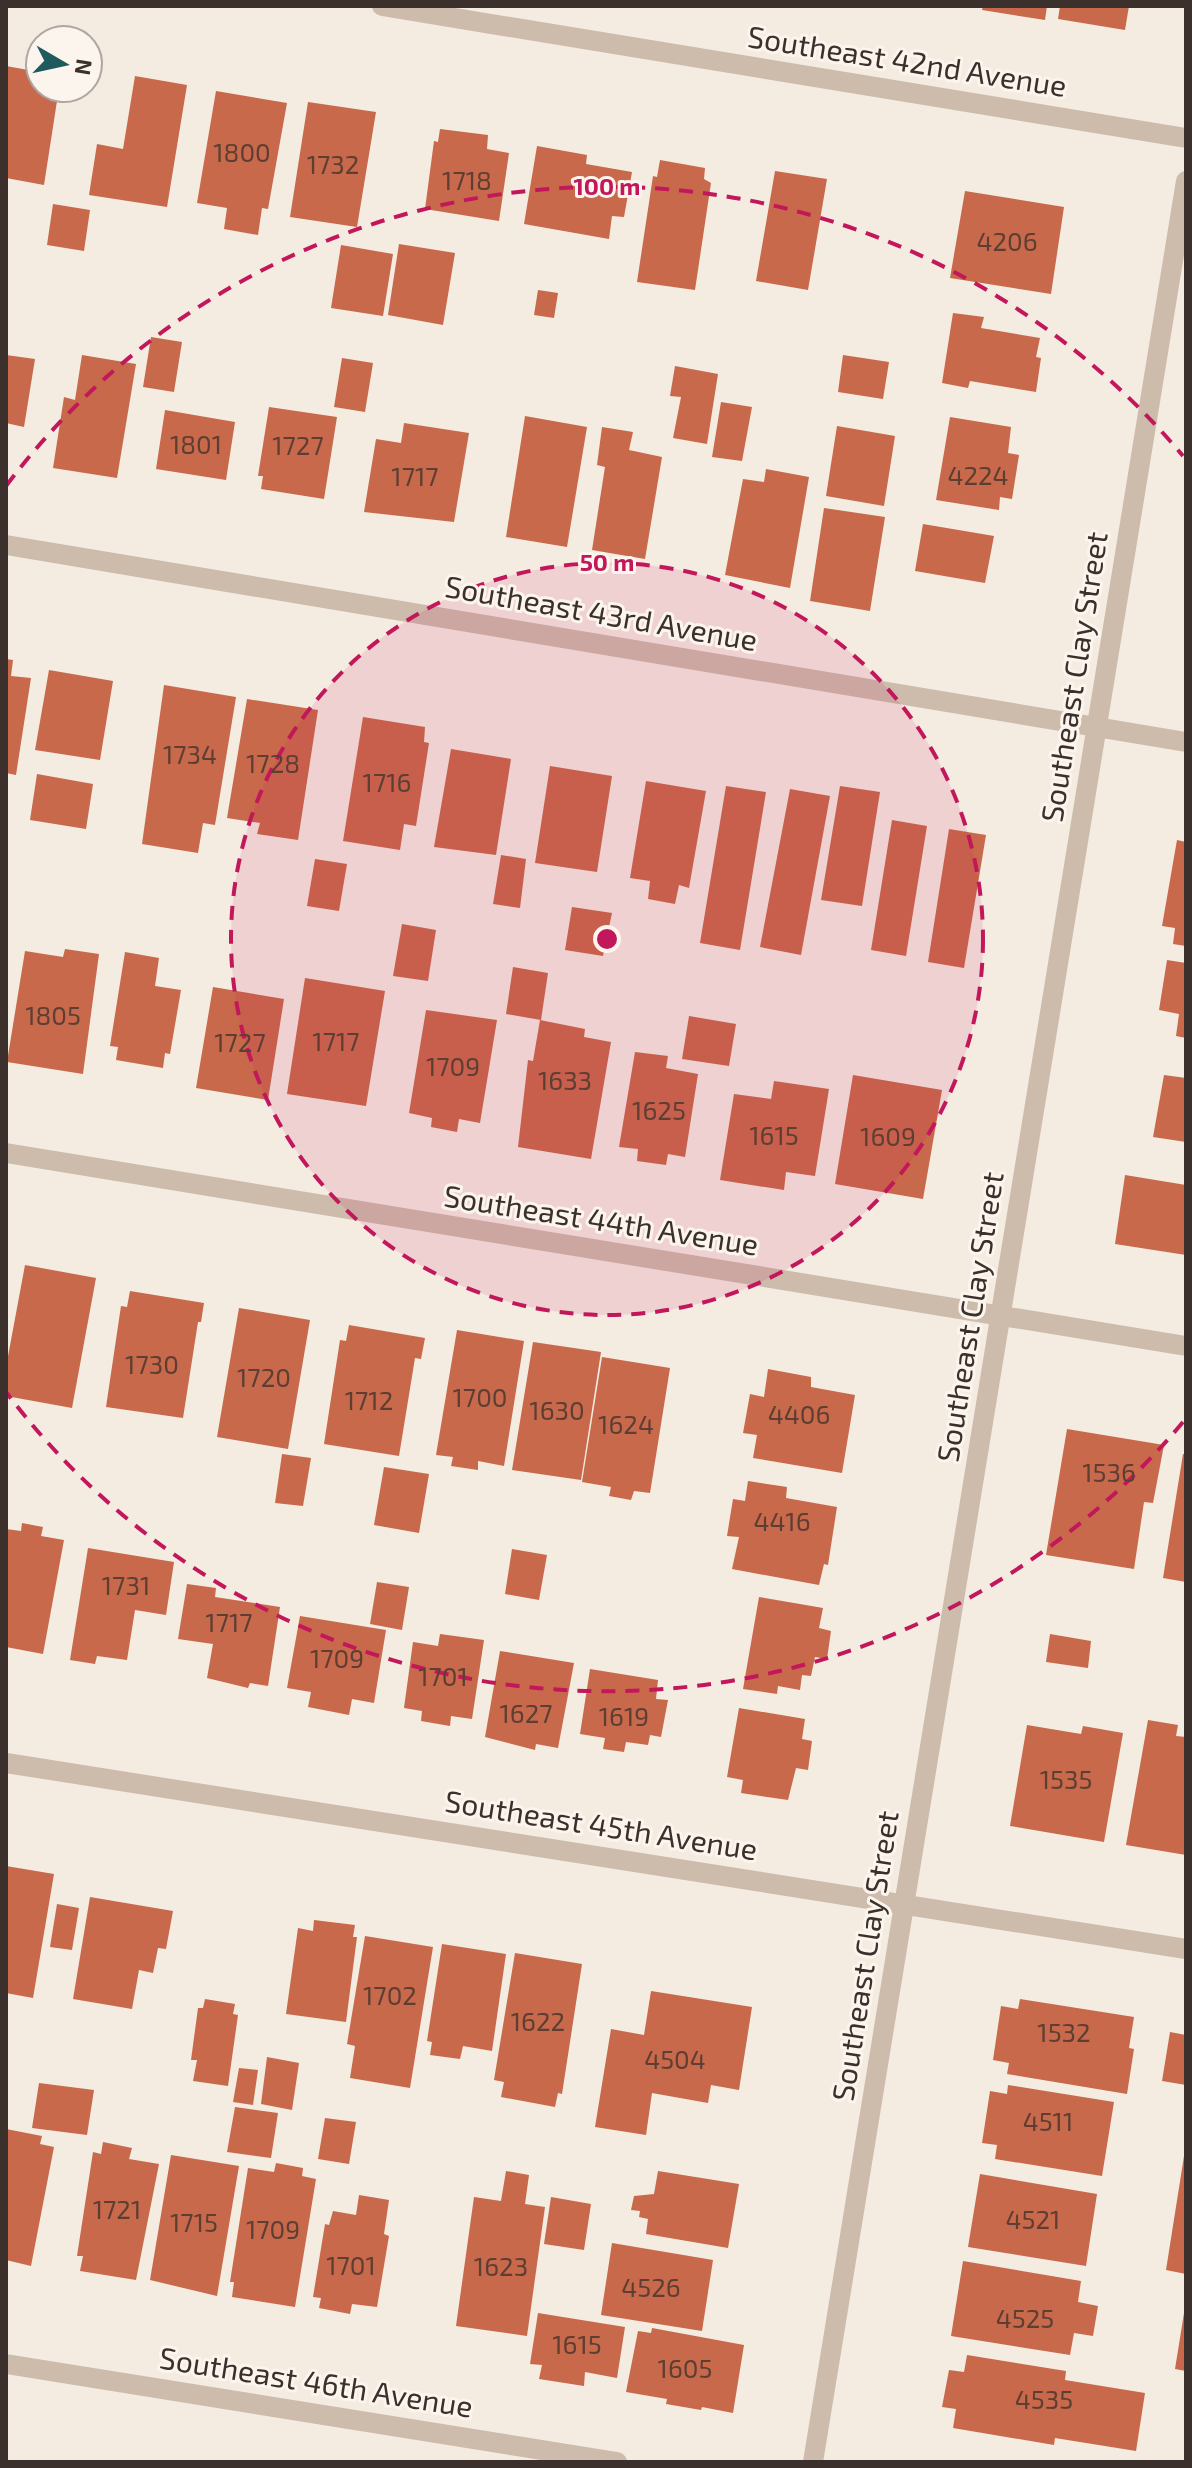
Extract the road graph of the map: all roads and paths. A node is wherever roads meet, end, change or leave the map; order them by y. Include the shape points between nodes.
1 (382, 6) edge
2 (1186, 138) edge
3 (1186, 181) edge
4 (6, 545) edge
5 (1097, 727) junction
6 (1186, 742) edge
7 (6, 1153) edge
8 (1001, 1317) junction
9 (1186, 1346) edge
10 (6, 1763) edge
11 (905, 1905) junction
12 (1186, 1949) edge
13 (6, 2364) edge
14 (617, 2462) edge
15 (813, 2462) edge

1 - 2 street, Southeast 42nd Avenue
3 - 5 street, Southeast Clay Street
4 - 5 street, Southeast 43rd Avenue
5 - 6 street, Southeast 43rd Avenue
5 - 8 street, Southeast Clay Street
7 - 8 street, Southeast 44th Avenue
8 - 9 street, Southeast 44th Avenue
8 - 11 street, Southeast Clay Street
10 - 11 street, Southeast 45th Avenue
11 - 12 street, Southeast 45th Avenue
11 - 15 street, Southeast Clay Street
13 - 14 street, Southeast 46th Avenue

